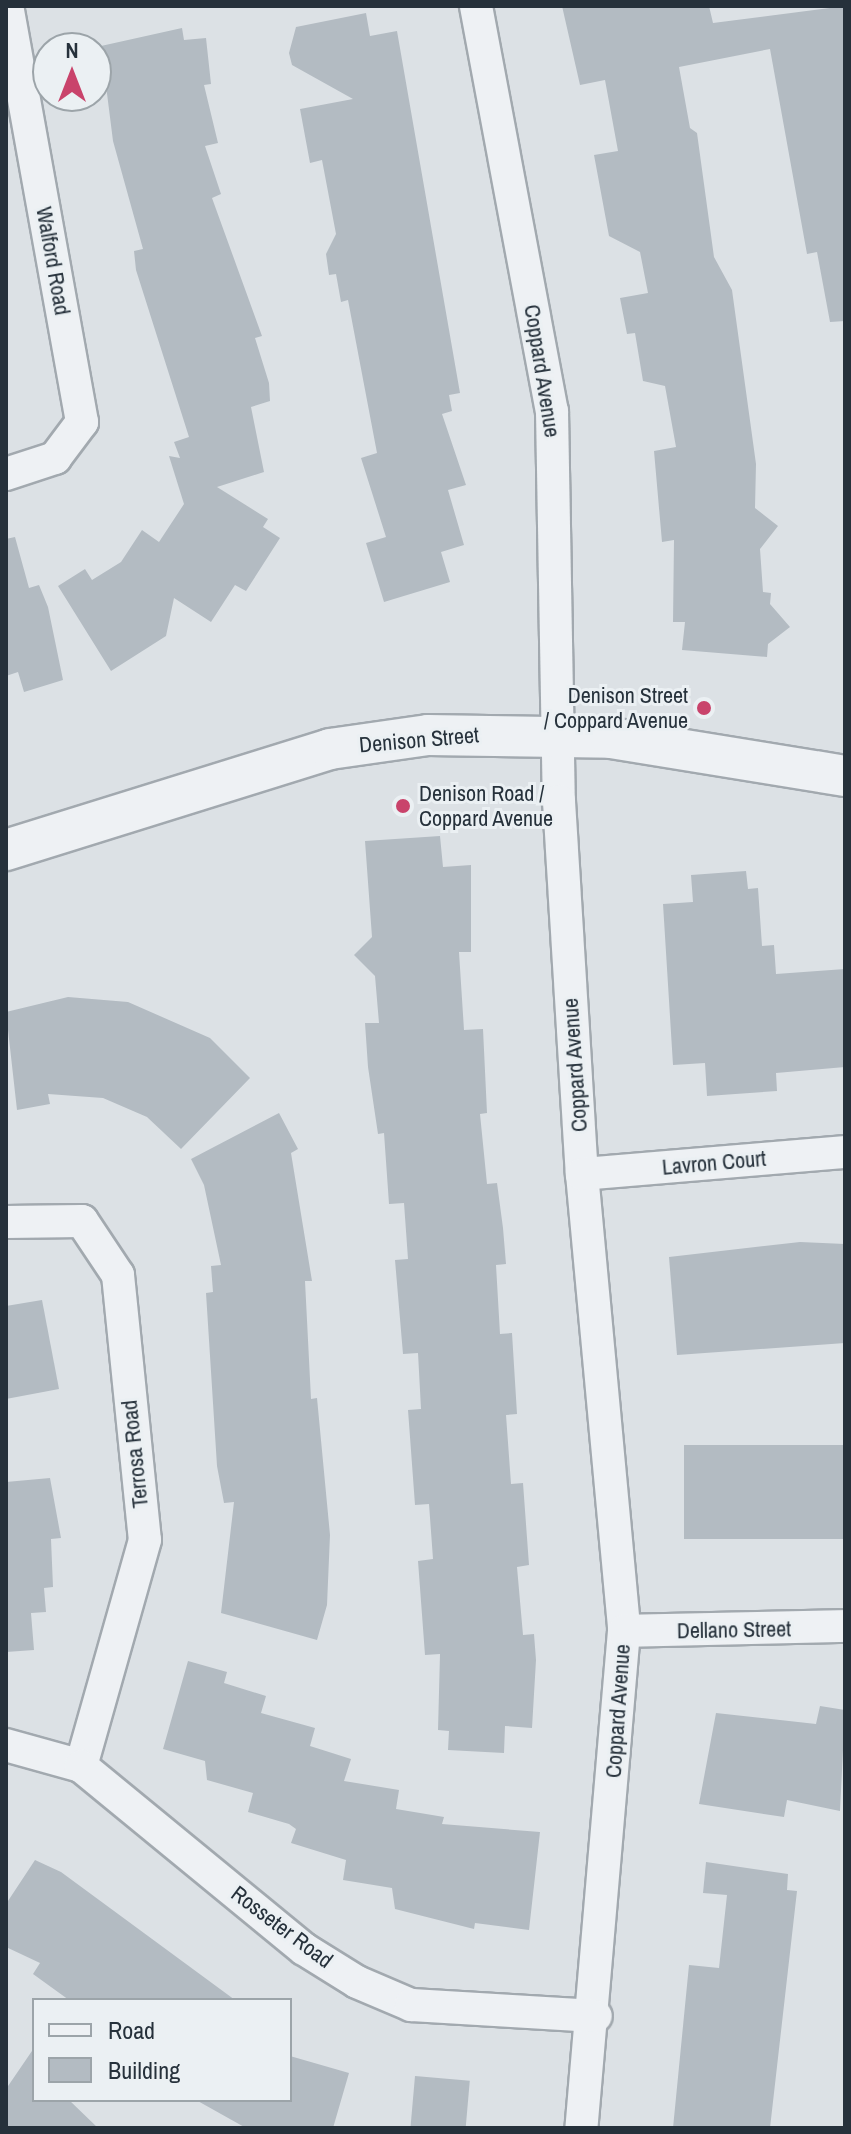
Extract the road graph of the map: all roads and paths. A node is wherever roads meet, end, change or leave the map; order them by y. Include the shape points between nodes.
1 (7, 6) edge
2 (476, 6) edge
3 (6, 474) edge
4 (560, 735) junction
5 (845, 776) edge
6 (6, 850) edge
7 (845, 1152) edge
8 (582, 1174) junction
9 (6, 1222) edge
10 (845, 1626) edge
11 (624, 1631) junction
12 (6, 1745) edge
13 (81, 1766) junction
14 (596, 2016) junction
15 (581, 2128) edge

1 - 3 street, Walford Road via 82,422 55,458
2 - 4 street, Coppard Avenue via 552,411
4 - 5 street, Denison Street
4 - 6 street, Denison Street via 428,735 330,749
4 - 8 street, Coppard Avenue
7 - 8 street, Lavron Court
8 - 11 street, Coppard Avenue
9 - 13 street, Terrosa Road via 82,1221 118,1275 145,1540
10 - 11 street, Dellano Street
11 - 14 street, Coppard Avenue
12 - 13 street, Rosseter Road
13 - 14 street, Rosseter Road via 304,1949 357,1982 411,2005
14 - 15 street, Coppard Avenue

